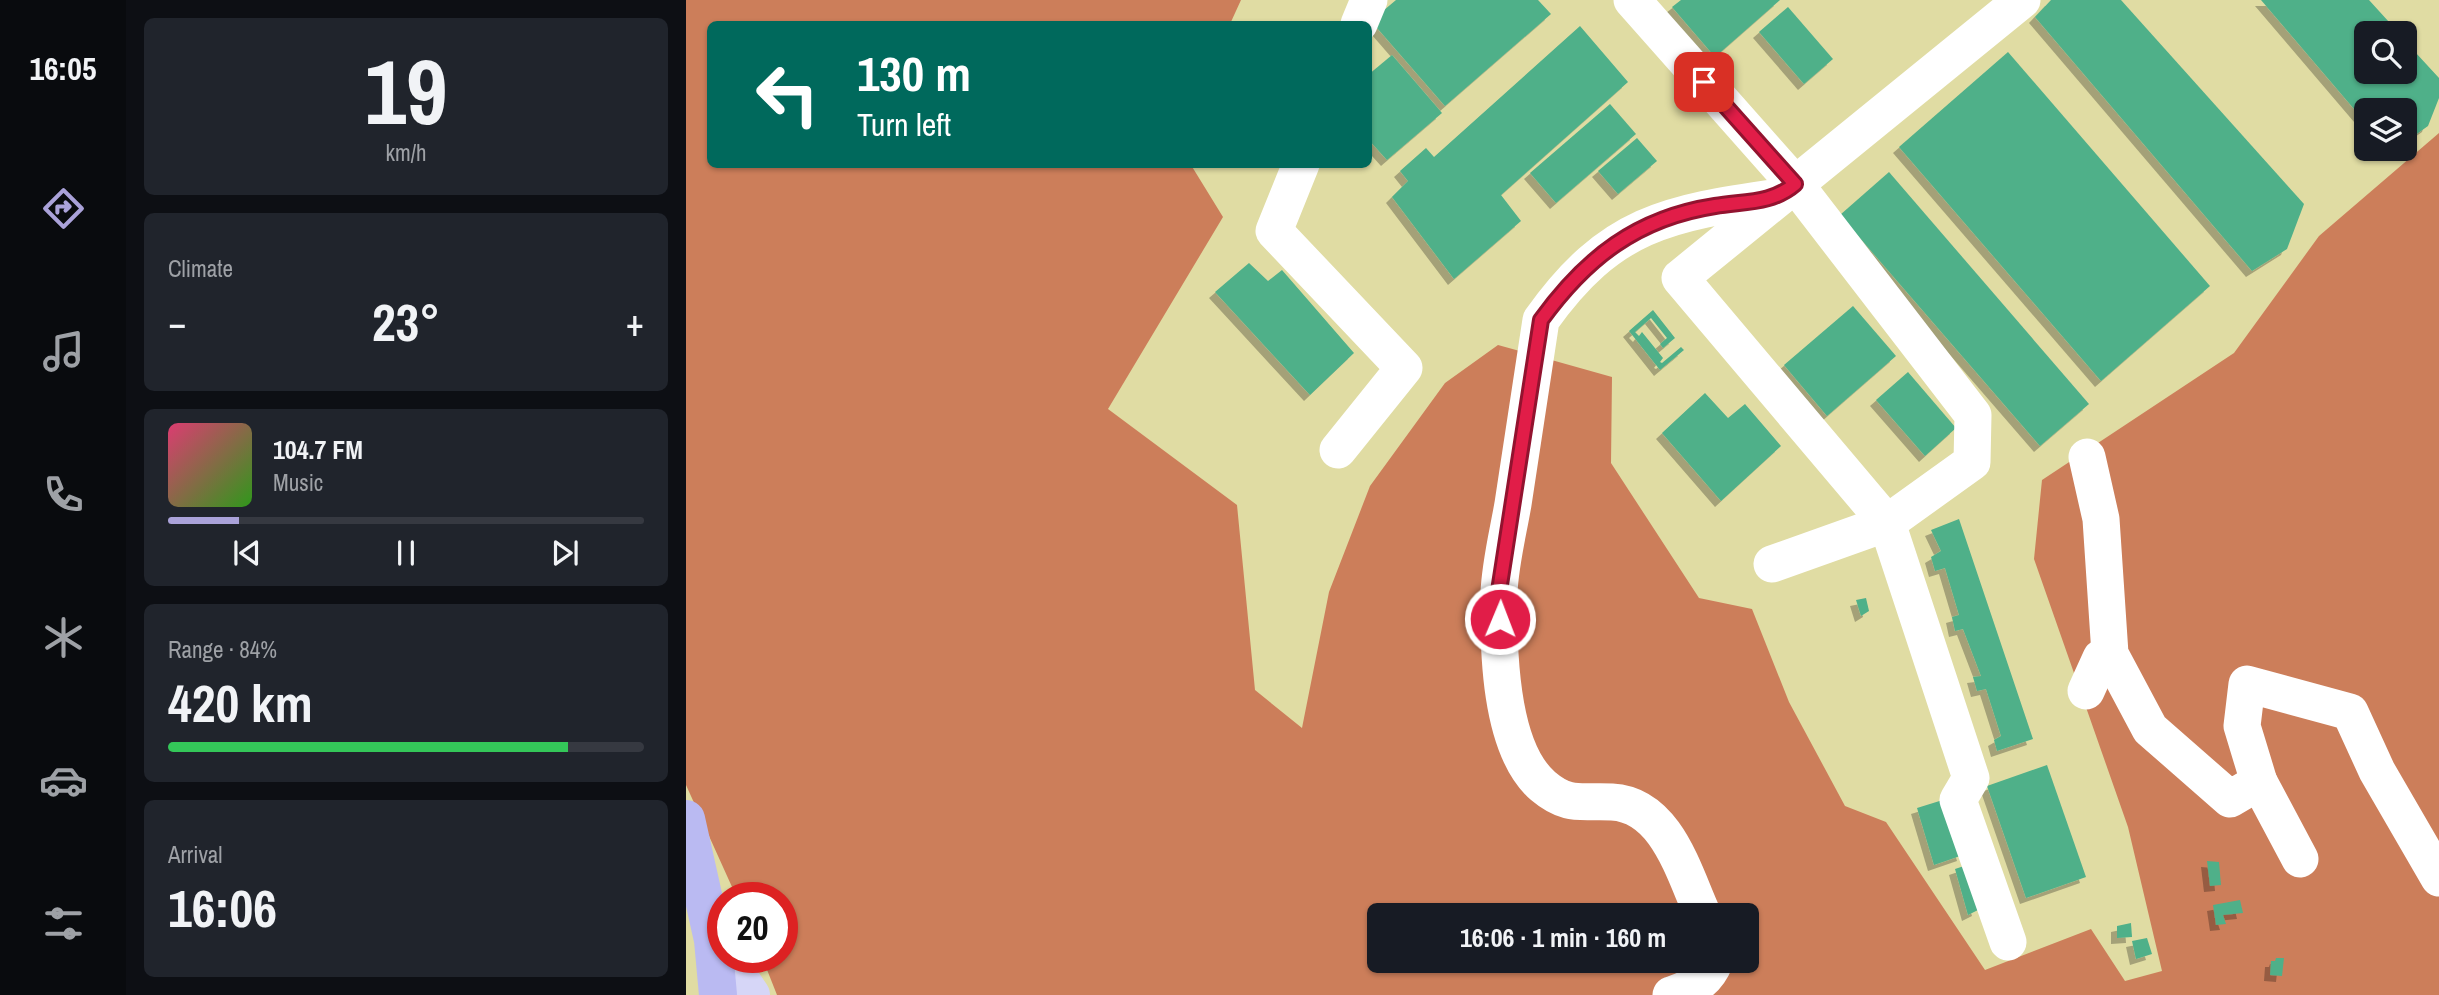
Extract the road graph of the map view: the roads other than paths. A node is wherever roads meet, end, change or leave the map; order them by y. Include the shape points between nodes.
1 (1369, 0) edge
2 (1632, 0) edge
3 (2022, 0) edge
4 (1360, 21) edge
5 (1299, 168) edge
6 (1788, 190) junction
7 (1338, 450) dead end
8 (2088, 457) dead end
9 (1887, 523) junction
10 (1772, 565) dead end
11 (2110, 654) junction
12 (2086, 691) dead end
13 (2259, 782) junction
14 (686, 819) edge
15 (2300, 859) dead end
16 (2439, 878) edge
17 (707, 900) edge
18 (1697, 903) edge
19 (2008, 942) dead end
20 (719, 973) edge
21 (736, 973) edge
22 (1709, 973) edge
23 (718, 995) edge
24 (751, 995) edge
25 (1671, 995) edge

1 - 4 lane
2 - 6 lane
3 - 6 lane
5 - 7 lane via 1274,231 1404,369
6 - 9 lane via 1973,415 1972,462
6 - 9 lane via 1680,278
6 - 18 lane via 1656,221 1614,244 1567,284 1541,320 1499,591 1501,673 1512,730 1524,759 1541,784 1561,799 1578,804 1614,802 1651,816 1665,834
8 - 11 lane via 2101,519
9 - 10 lane
9 - 19 lane via 1972,778 1958,800
11 - 12 lane via 2101,658
11 - 13 lane via 2150,729 2230,799
13 - 15 lane
13 - 16 lane via 2242,726 2247,684 2350,712 2377,771
14 - 17 highway
20 - 23 highway
21 - 24 main road
22 - 25 lane via 1696,986

